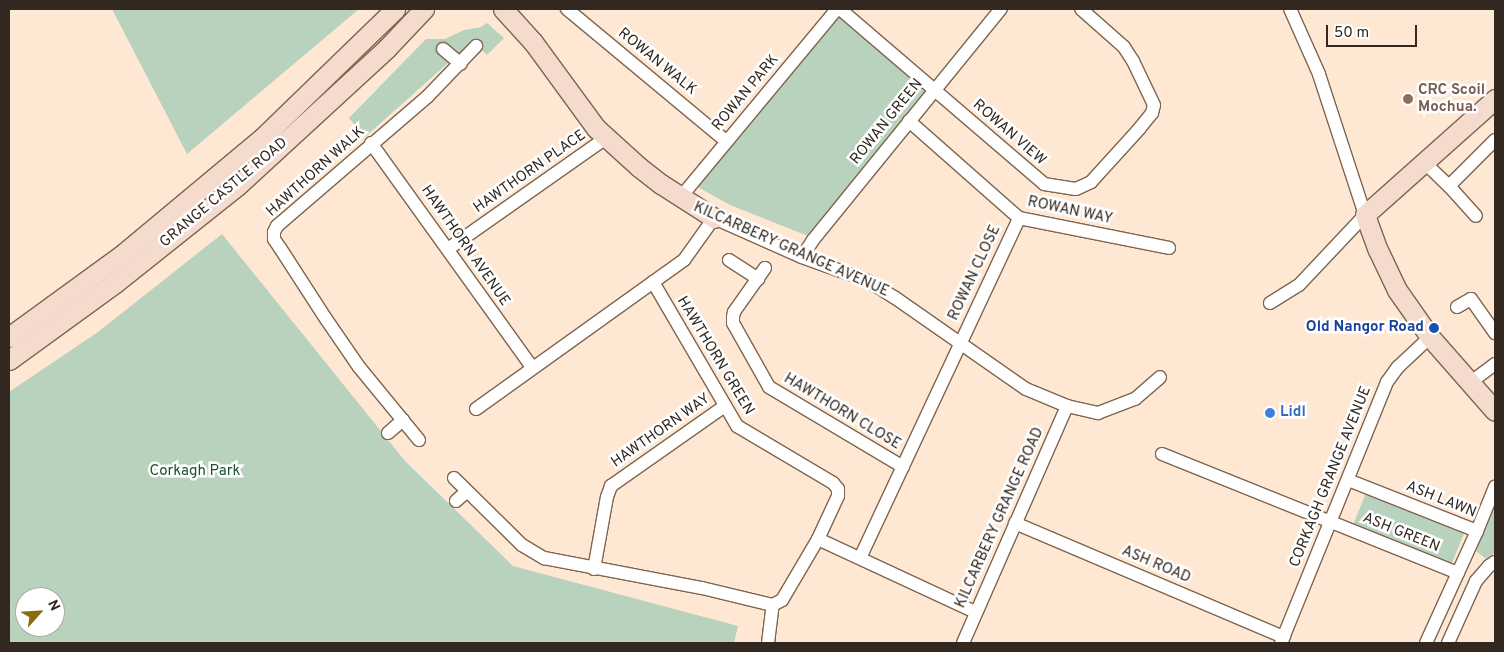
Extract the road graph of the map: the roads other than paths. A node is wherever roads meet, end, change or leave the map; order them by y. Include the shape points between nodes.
1 (395, 9) edge
2 (424, 9) edge
3 (494, 9) edge
4 (504, 9) edge
5 (567, 9) edge
6 (839, 9) edge
7 (1001, 9) edge
8 (1081, 9) edge
9 (1290, 9) edge
10 (516, 24) junction
11 (476, 46) dead end
12 (443, 49) dead end
13 (461, 64) junction
14 (934, 90) junction
15 (1495, 99) edge
16 (909, 121) junction
17 (606, 138) junction
18 (1495, 140) edge
19 (726, 141) junction
20 (371, 143) junction
21 (1424, 162) junction
22 (1449, 186) junction
23 (680, 198) junction
24 (1365, 216) junction
25 (1476, 216) dead end
26 (714, 218) junction
27 (1019, 218) junction
28 (1168, 248) dead end
29 (448, 249) junction
30 (802, 257) junction
31 (729, 260) dead end
32 (653, 282) junction
33 (1270, 303) dead end
34 (1457, 307) dead end
35 (1495, 333) edge
36 (9, 337) edge
37 (1430, 337) junction
38 (960, 342) junction
39 (9, 360) edge
40 (1495, 364) edge
41 (532, 367) junction
42 (1160, 376) dead end
43 (1471, 382) junction
44 (725, 406) junction
45 (1067, 406) junction
46 (476, 409) dead end
47 (1495, 412) edge
48 (402, 420) junction
49 (388, 433) dead end
50 (419, 440) dead end
51 (1162, 454) dead end
52 (902, 467) junction
53 (454, 478) dead end
54 (1348, 480) junction
55 (1495, 487) edge
56 (466, 492) junction
57 (456, 501) dead end
58 (1015, 523) junction
59 (1331, 523) junction
60 (1476, 531) junction
61 (818, 539) junction
62 (860, 558) junction
63 (1495, 562) edge
64 (594, 569) junction
65 (1458, 573) junction
66 (773, 605) junction
67 (975, 612) junction
68 (1283, 640) edge
69 (768, 643) edge
70 (963, 643) edge
71 (1426, 643) edge
72 (1448, 643) edge

1 - 36 main road, GRANGE CASTLE ROAD via 260,139 124,253
2 - 39 main road, GRANGE CASTLE ROAD via 237,186 115,283
3 - 10 main road, KILCARBERY GRANGE AVENUE
4 - 10 main road, KILCARBERY GRANGE AVENUE
5 - 19 street, ROWAN WALK
6 - 14 street, ROWAN VIEW
6 - 19 street, ROWAN PARK
7 - 14 street, ROWAN GREEN
8 - 14 street, ROWAN VIEW via 1124,48 1154,105 1152,113 1139,129 1091,182 1076,189 1044,184
9 - 24 street via 1319,74
10 - 17 main road, KILCARBERY GRANGE AVENUE
11 - 13 street, HAWTHORN WALK
12 - 13 street
13 - 20 street, HAWTHORN WALK
14 - 16 street, ROWAN GREEN
15 - 21 main road
16 - 27 street, ROWAN WAY
16 - 30 street, ROWAN GREEN
17 - 23 main road, KILCARBERY GRANGE AVENUE
17 - 29 street, HAWTHORN PLACE
18 - 22 street
19 - 23 street, ROWAN PARK
20 - 29 street, HAWTHORN AVENUE
20 - 48 street, HAWTHORN WALK via 277,226 274,239 345,347
21 - 22 street
21 - 24 main road
22 - 25 street
23 - 26 main road, KILCARBERY GRANGE AVENUE
24 - 33 street via 1299,285
24 - 37 main road via 1397,290
26 - 30 street, KILCARBERY GRANGE AVENUE
26 - 32 street via 684,260
27 - 28 street, ROWAN WAY
27 - 38 street, ROWAN CLOSE
29 - 41 street, HAWTHORN AVENUE
30 - 38 street, KILCARBERY GRANGE AVENUE via 868,281
31 - 52 street, HAWTHORN CLOSE via 761,274 734,312 734,323 769,387
32 - 41 street
32 - 44 street, HAWTHORN GREEN
34 - 35 street via 1471,299
37 - 43 main road
37 - 54 street, CORKAGH GRANGE AVENUE via 1392,374
38 - 45 street, KILCARBERY GRANGE AVENUE via 1026,389
38 - 52 street, HAWTHORN CLOSE
40 - 43 street
41 - 46 street
42 - 45 street, KILCARBERY GRANGE AVENUE via 1135,399 1098,413
43 - 47 main road
44 - 61 street, HAWTHORN GREEN via 741,430 833,482 838,489 838,496
44 - 64 street, HAWTHORN WAY via 611,486
45 - 58 street, KILCARBERY GRANGE ROAD
48 - 49 street
48 - 50 street, HAWTHORN WALK
51 - 59 street, ASH GREEN
52 - 62 street, HAWTHORN CLOSE
53 - 56 street
54 - 59 street, CORKAGH GRANGE AVENUE
54 - 60 street, ASH LAWN
55 - 60 street, ASH LAWN
56 - 57 street
56 - 64 street via 532,553 553,562
58 - 67 street, KILCARBERY GRANGE ROAD
58 - 68 street, ASH ROAD
59 - 65 street, ASH GREEN
59 - 68 street, CORKAGH GRANGE AVENUE
60 - 65 street
61 - 62 street
61 - 66 street, HAWTHORN GREEN via 782,600
62 - 67 street
63 - 72 street via 1476,580
64 - 66 street via 702,588
65 - 71 street
66 - 69 street
67 - 70 street, KILCARBERY GRANGE ROAD

